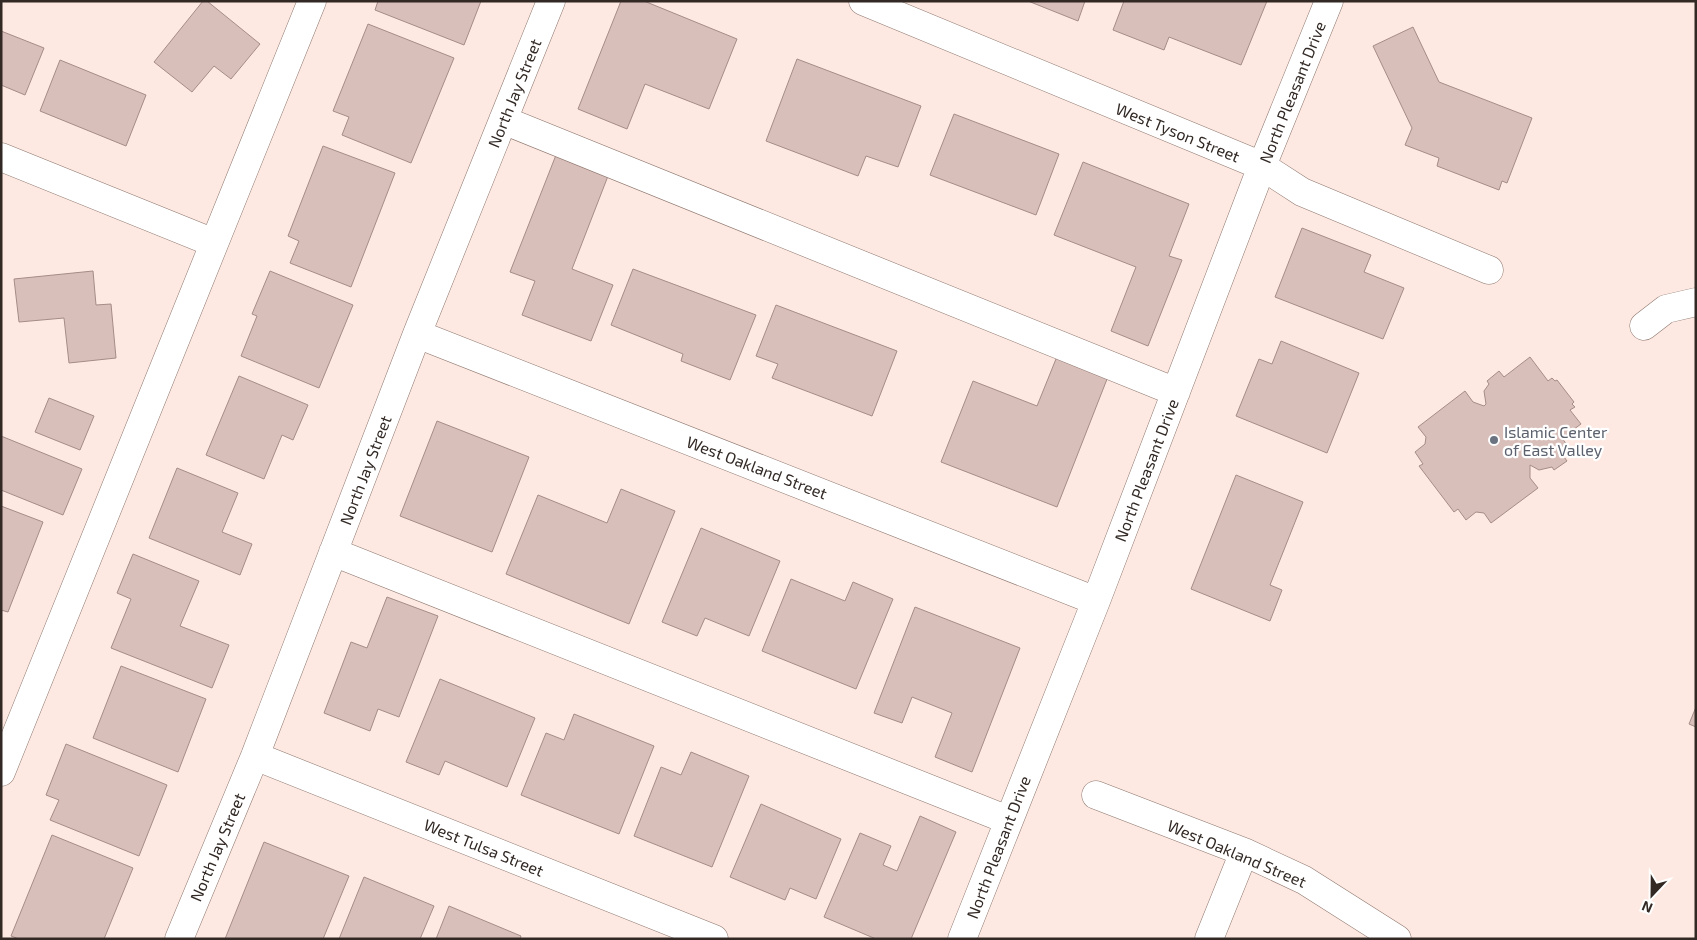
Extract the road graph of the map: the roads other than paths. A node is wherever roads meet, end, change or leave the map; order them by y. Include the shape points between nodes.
1 (312, 1) edge
2 (552, 1) edge
3 (863, 1) edge
4 (1329, 1) edge
5 (504, 120) junction
6 (1, 156) edge
7 (1262, 166) junction
8 (214, 243) junction
9 (1489, 270) dead end
10 (1696, 302) edge
11 (1644, 326) dead end
12 (417, 334) junction
13 (1176, 392) junction
14 (333, 552) junction
15 (1096, 601) junction
16 (255, 756) junction
17 (1, 772) edge
18 (1096, 795) dead end
19 (1008, 820) junction
20 (1244, 852) junction
21 (179, 939) edge
22 (714, 939) edge
23 (962, 939) edge
24 (1210, 939) edge
25 (1396, 939) edge

1 - 8 street
2 - 5 street, North Jay Street
3 - 7 street, West Tyson Street
4 - 7 street, North Pleasant Drive
5 - 12 street, North Jay Street
5 - 13 street
6 - 8 street
7 - 9 street, West Tyson Street via 1302,192
7 - 13 street, North Pleasant Drive
8 - 17 street
10 - 11 street via 1666,309
12 - 14 street, North Jay Street
12 - 15 street, West Oakland Street
13 - 15 street, North Pleasant Drive
14 - 16 street, North Jay Street
14 - 19 street
15 - 19 street, North Pleasant Drive
16 - 21 street, North Jay Street
16 - 22 street, West Tulsa Street
18 - 20 street, West Oakland Street
19 - 23 street, North Pleasant Drive
20 - 24 street
20 - 25 street, West Oakland Street via 1304,880

